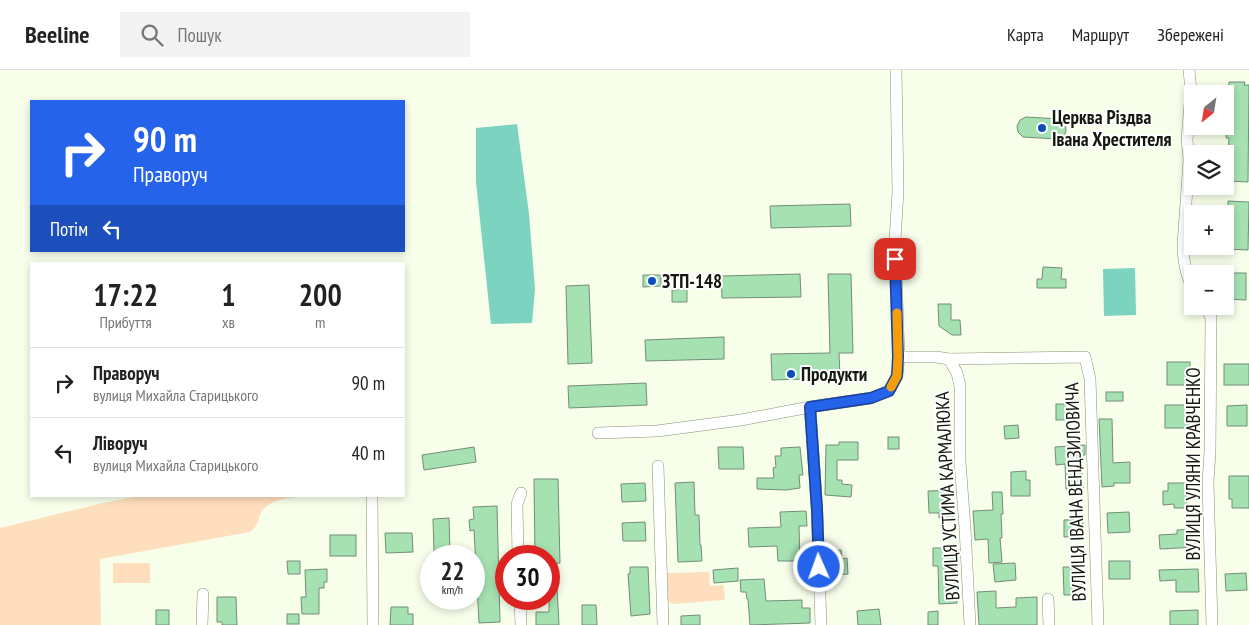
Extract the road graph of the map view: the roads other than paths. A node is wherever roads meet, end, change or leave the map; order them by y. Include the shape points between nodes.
1 (896, 70) edge
2 (1189, 70) edge
3 (1185, 265) edge
4 (1210, 315) edge
5 (898, 357) junction
6 (949, 359) junction
7 (810, 407) junction
8 (598, 433) dead end
9 (658, 466) dead end
10 (521, 493) dead end
11 (372, 497) edge
12 (518, 545) edge
13 (202, 594) dead end
14 (1048, 599) dead end
15 (520, 610) edge
16 (202, 625) edge
17 (373, 625) edge
18 (521, 625) edge
19 (663, 625) edge
20 (821, 625) edge
21 (970, 625) edge
22 (1049, 625) edge
23 (1098, 625) edge
24 (1212, 625) edge

1 - 5 street
2 - 3 street
4 - 24 street, ВУЛИЦЯ УЛЯНИ КРАВЧЕНКО via 1208,482
5 - 6 street
5 - 7 street via 897,376 889,391 871,398
6 - 21 street, ВУЛИЦЯ УСТИМА КАРМАЛЮКА via 960,386 960,462
6 - 23 street, ВУЛИЦЯ ІВАНА ВЕНДЗИЛОВИЧА via 1085,357 1090,378
7 - 8 street via 657,431
7 - 20 street
9 - 19 street
10 - 12 street via 517,504
11 - 17 street
13 - 16 street
14 - 22 street
15 - 18 street

